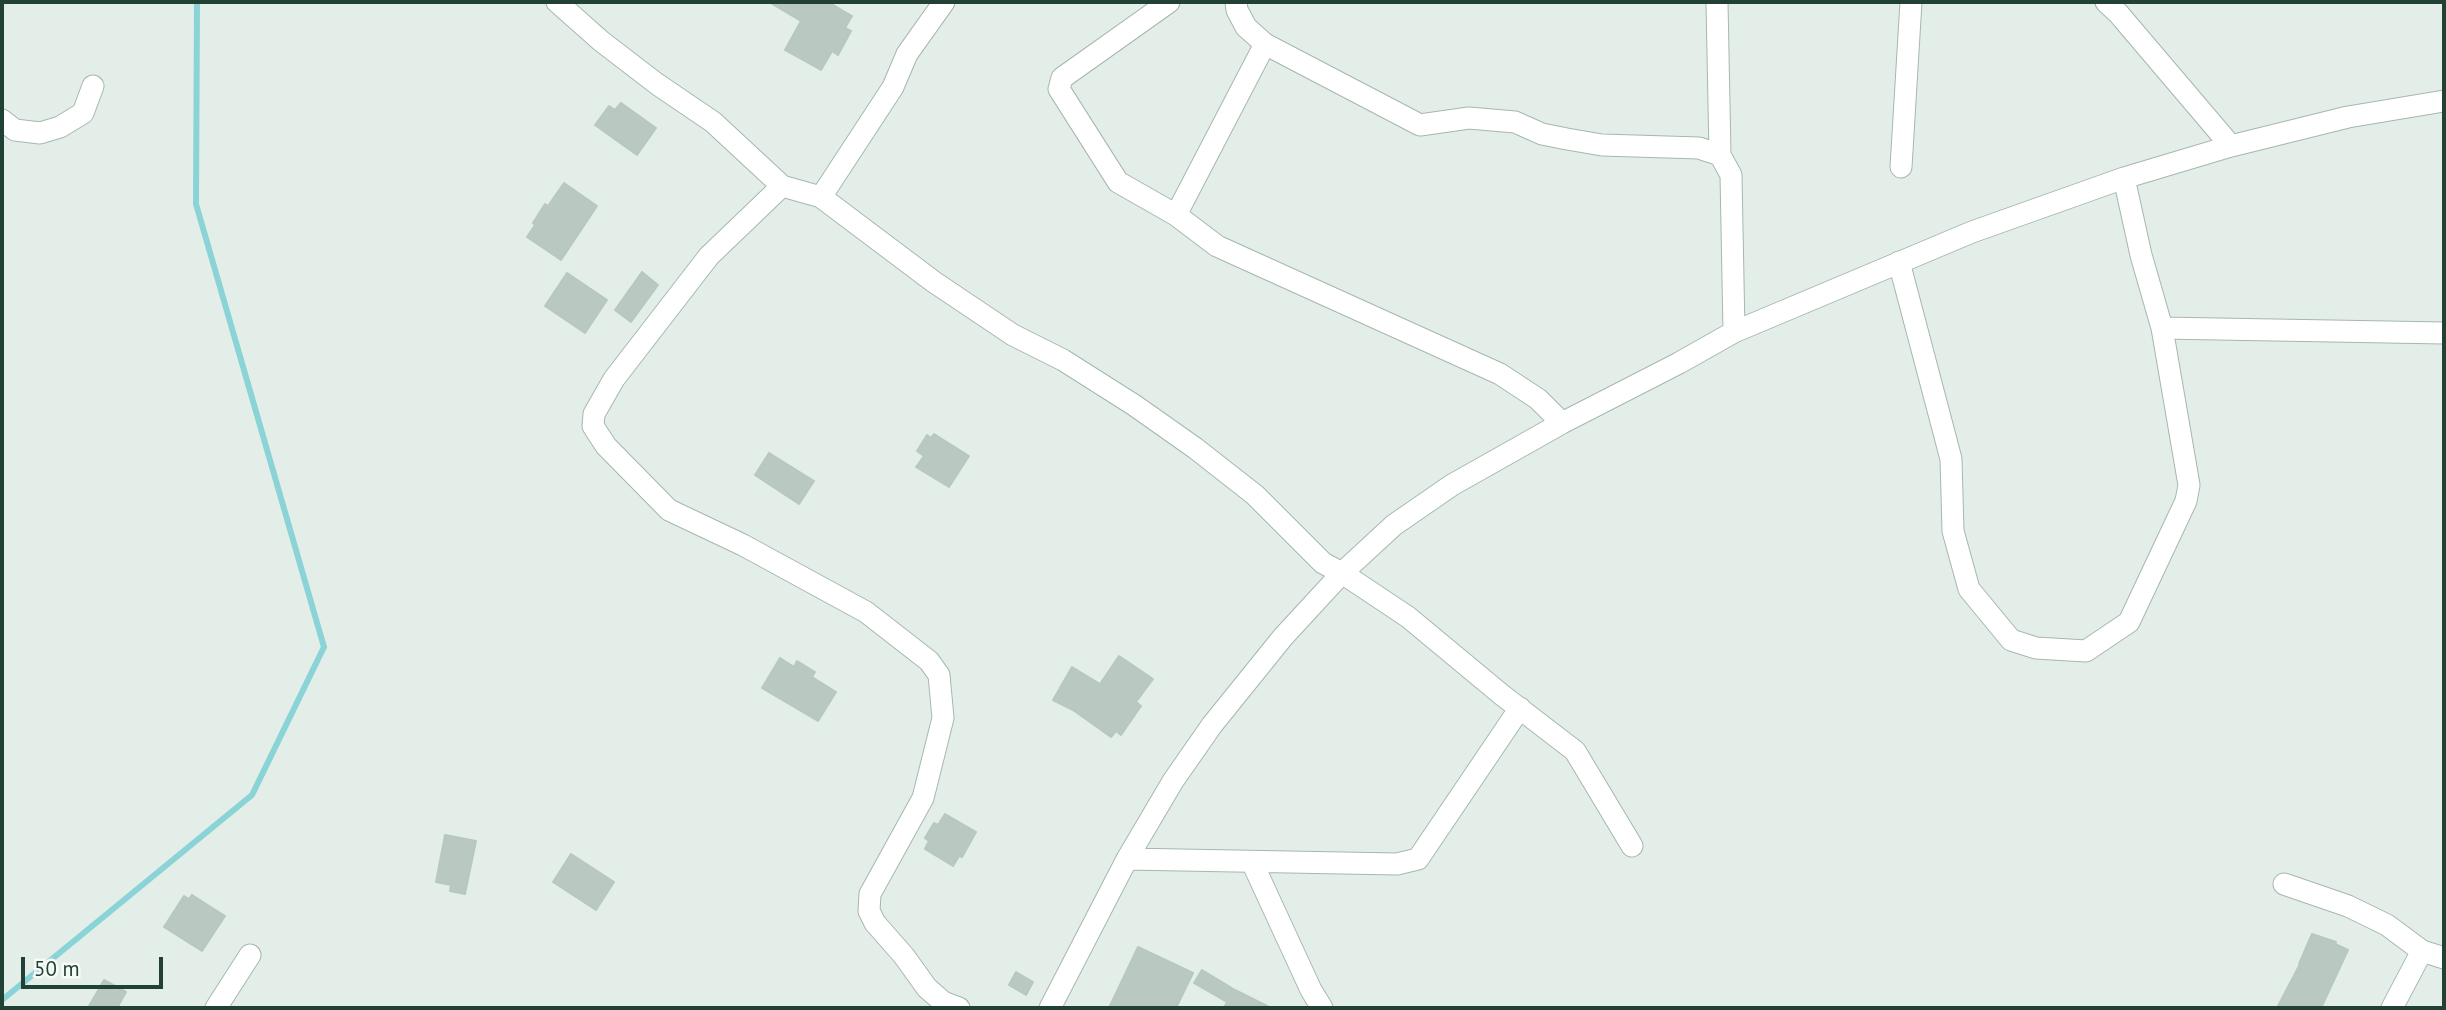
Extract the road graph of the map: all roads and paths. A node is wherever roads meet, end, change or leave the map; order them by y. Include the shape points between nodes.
1 (557, 2) edge
2 (944, 2) edge
3 (1169, 2) edge
4 (1237, 2) edge
5 (1717, 2) edge
6 (1911, 2) edge
7 (2117, 6) edge
8 (1265, 44) junction
9 (93, 86) dead end
10 (2444, 101) edge
11 (2, 120) edge
12 (2231, 146) junction
13 (1720, 155) junction
14 (1901, 167) dead end
15 (2124, 178) junction
16 (782, 186) junction
17 (821, 197) junction
18 (1176, 215) junction
19 (1899, 262) junction
20 (2162, 328) junction
21 (1734, 332) junction
22 (2444, 333) edge
23 (1562, 423) junction
24 (1342, 573) junction
25 (1520, 708) junction
26 (1632, 846) dead end
27 (1127, 859) junction
28 (1252, 862) junction
29 (2284, 884) dead end
30 (2422, 951) junction
31 (250, 955) dead end
32 (2444, 958) edge
33 (216, 1008) edge
34 (959, 1008) edge
35 (1050, 1008) edge
36 (1322, 1008) edge
37 (2392, 1008) edge

1 - 16 street via 657,85 713,122
2 - 17 street via 907,54 893,87
3 - 18 street via 1062,78 1059,89 1118,182
4 - 8 street via 1246,27
5 - 13 street
6 - 14 street
7 - 12 street
8 - 13 street via 1420,125 1469,118 1515,122 1542,134 1602,145 1699,148
8 - 18 street
9 - 11 street via 83,113 60,127 40,133 15,130
10 - 12 street via 2348,117
12 - 15 street
13 - 21 street via 1731,175
15 - 19 street
15 - 20 street
16 - 17 street
16 - 34 street via 709,256 614,379 594,414 593,426 606,446 669,510 866,612 929,660 939,675 943,718 923,798 870,894 869,911 927,988
17 - 24 street via 956,297 1013,335 1063,360 1195,448 1255,495 1323,564
18 - 23 street via 1227,250 1500,374 1538,399
19 - 20 street via 1951,459 1953,531 1969,589 2011,640 2036,648 2086,652 2129,622 2186,501 2189,485
19 - 21 street
20 - 22 street
21 - 23 street
23 - 24 street via 1452,485 1394,525
24 - 25 street via 1408,617
24 - 27 street via 1212,725
25 - 26 street via 1575,751
25 - 28 street via 1418,859 1397,864
27 - 28 street
27 - 35 street
28 - 36 street
29 - 30 street via 2348,906 2387,925
30 - 32 street
30 - 37 street
31 - 33 street

